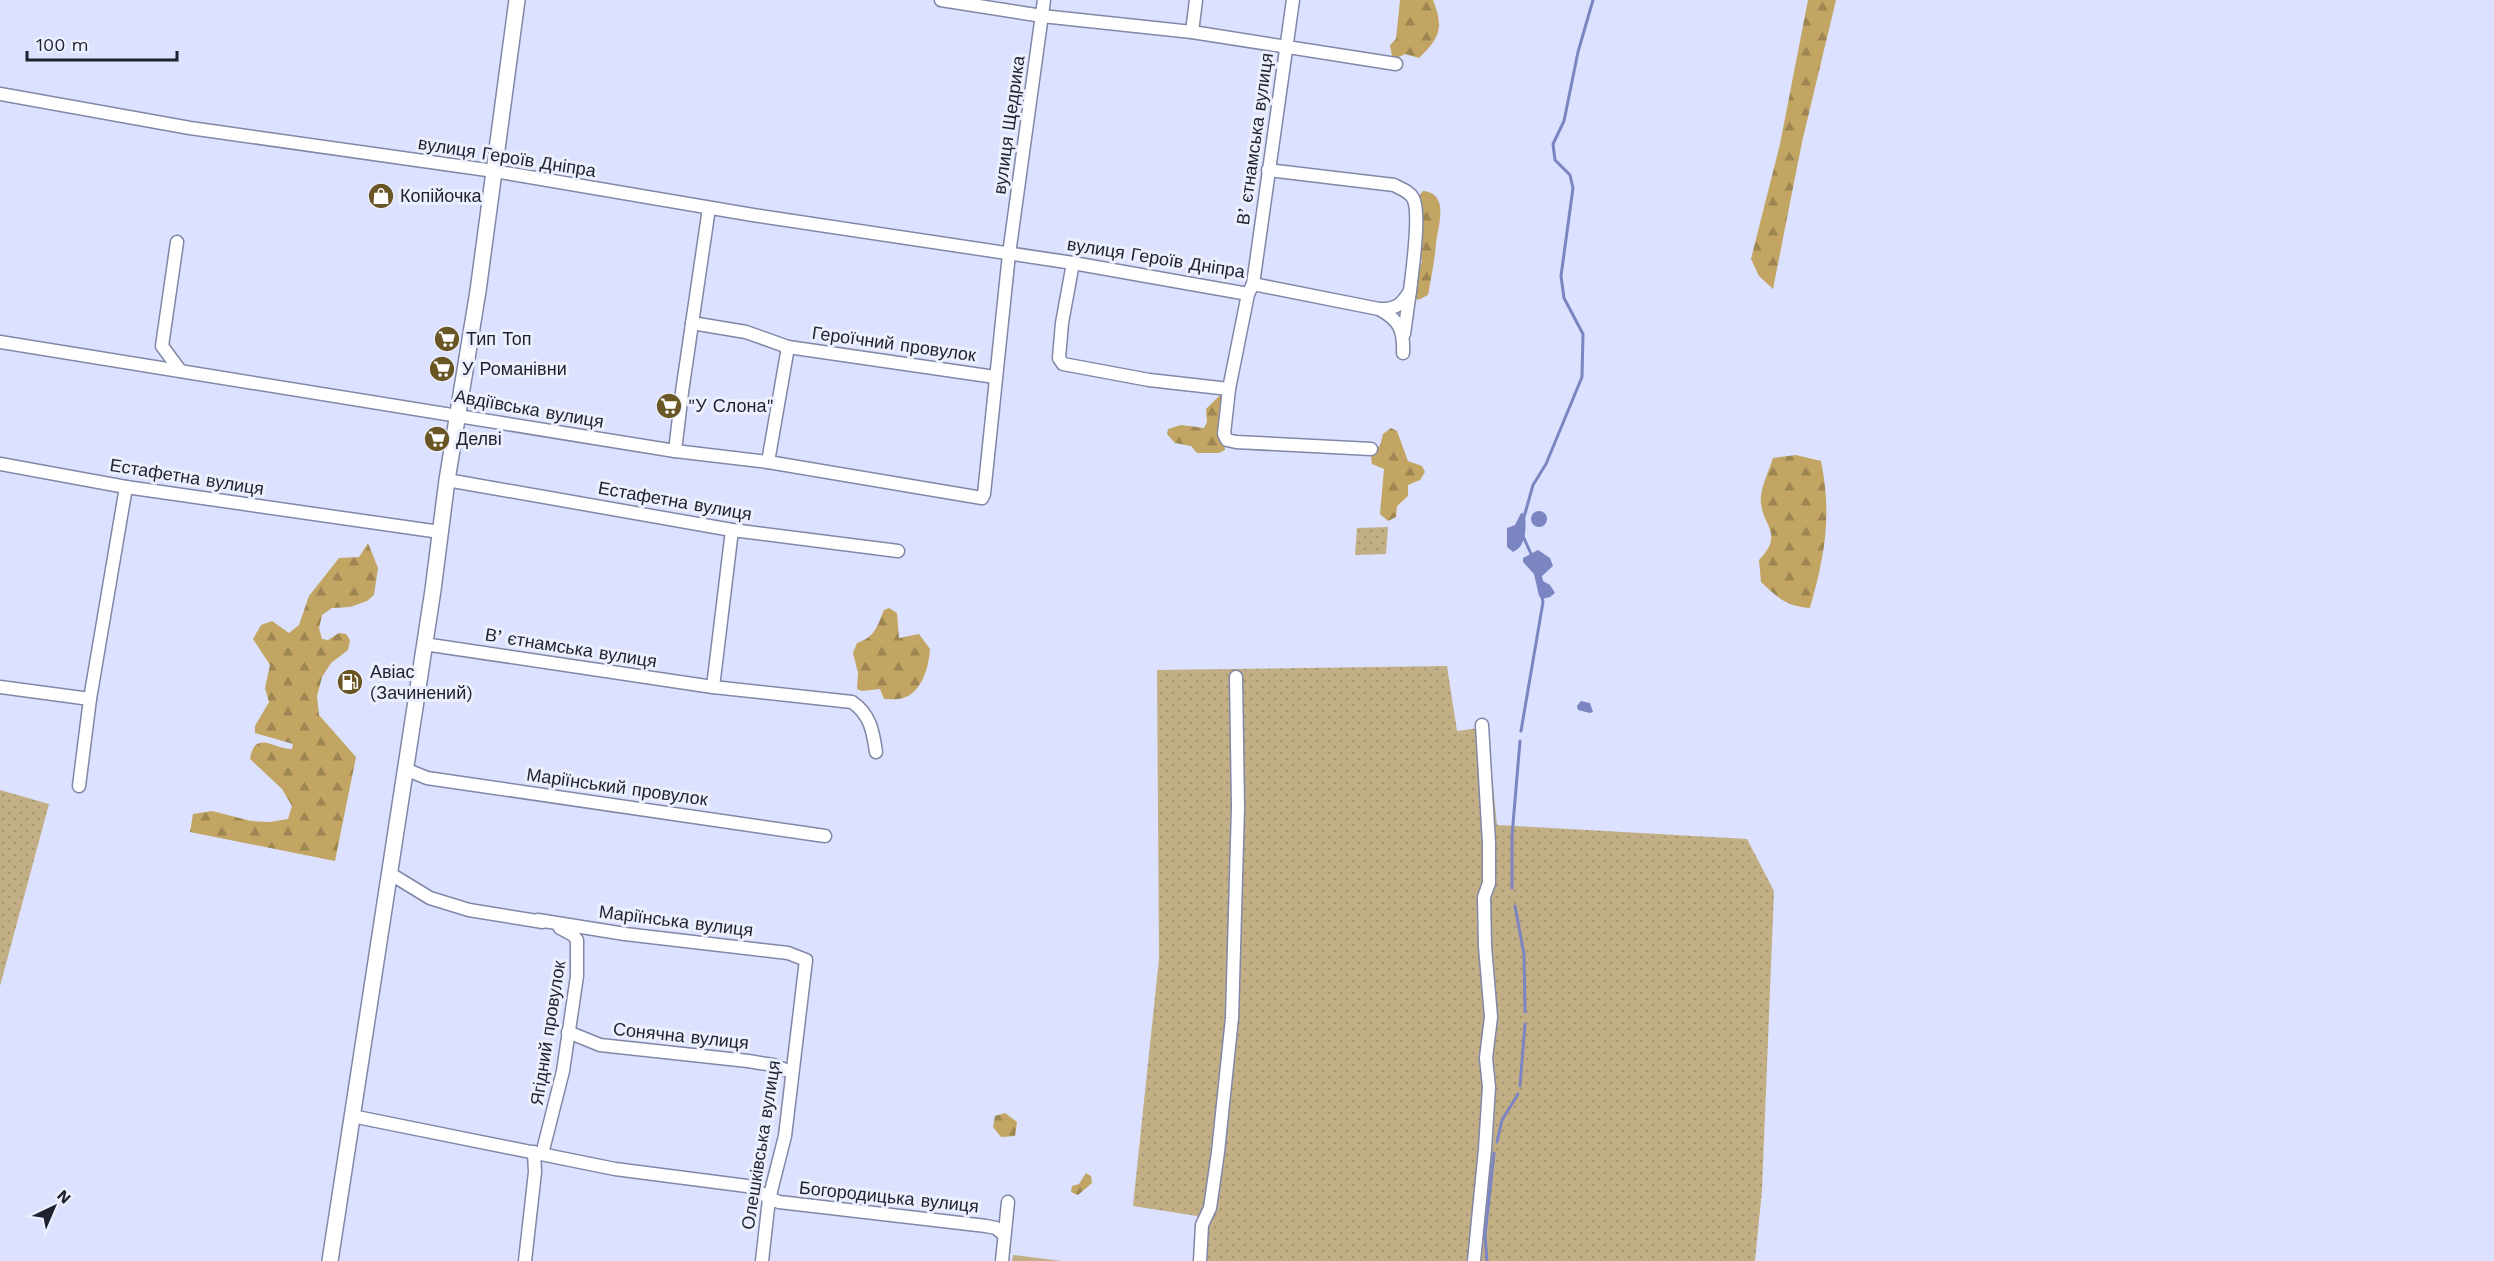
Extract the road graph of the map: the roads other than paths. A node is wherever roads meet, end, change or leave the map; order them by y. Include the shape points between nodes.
1 (517, 0) edge
2 (941, 0) edge
3 (1044, 0) edge
4 (1196, 0) edge
5 (1293, 0) edge
6 (1042, 16) junction
7 (1192, 32) junction
8 (1286, 48) junction
9 (1396, 64) dead end
10 (0, 94) edge
11 (1268, 170) junction
12 (494, 171) junction
13 (709, 208) junction
14 (177, 242) dead end
15 (1009, 254) junction
16 (1073, 263) junction
17 (1250, 289) junction
18 (1410, 291) junction
19 (1379, 309) junction
20 (692, 322) junction
21 (1404, 334) junction
22 (0, 342) edge
23 (162, 346) junction
24 (788, 347) junction
25 (1403, 353) dead end
26 (142, 363) junction
27 (179, 369) junction
28 (995, 377) junction
29 (1230, 389) junction
30 (459, 415) junction
31 (1371, 450) dead end
32 (675, 451) junction
33 (768, 462) junction
34 (0, 464) edge
35 (447, 480) junction
36 (126, 487) junction
37 (732, 530) junction
38 (440, 532) junction
39 (898, 551) dead end
40 (424, 644) junction
41 (1236, 677) dead end
42 (0, 687) edge
43 (713, 687) junction
44 (90, 699) junction
45 (1482, 725) dead end
46 (876, 752) dead end
47 (405, 769) junction
48 (79, 786) dead end
49 (825, 836) dead end
50 (389, 873) junction
51 (538, 920) junction
52 (807, 964) joint
53 (568, 1032) junction
54 (791, 1072) junction
55 (352, 1116) junction
56 (538, 1153) junction
57 (769, 1199) junction
58 (1008, 1202) dead end
59 (1003, 1234) junction
60 (330, 1261) edge
61 (525, 1261) edge
62 (762, 1261) edge
63 (1002, 1261) edge
64 (1200, 1261) edge
65 (1474, 1261) edge

1 - 12 main road
2 - 6 street
3 - 6 street, вулиця Щедрика
4 - 7 street
5 - 8 street, Вʼєтнамська вулиця
6 - 7 street
6 - 15 street, вулиця Щедрика
7 - 8 street
8 - 9 street
8 - 11 street, Вʼєтнамська вулиця
10 - 12 street, вулиця Героїв Дніпра via 190,128
11 - 17 street, Вʼєтнамська вулиця
11 - 18 street via 1394,185 1406,191 1412,197 1416,217
12 - 13 street, вулиця Героїв Дніпра
12 - 30 main road
13 - 15 street, вулиця Героїв Дніпра
13 - 20 street
14 - 23 street
15 - 16 street, вулиця Героїв Дніпра
15 - 28 street
16 - 17 street, вулиця Героїв Дніпра
16 - 29 street via 1062,323 1060,361 1149,380
17 - 19 street, вулиця Героїв Дніпра
17 - 29 street, Вʼєтнамська вулиця
18 - 19 street via 1401,305
18 - 21 street
19 - 21 street via 1392,316
20 - 24 street, Героїчний провулок via 746,332
20 - 32 street
21 - 25 street
22 - 26 street, Авдіївська вулиця
23 - 26 street
23 - 27 street
24 - 28 street, Героїчний провулок
24 - 33 street
26 - 27 street, Авдіївська вулиця
27 - 30 street, Авдіївська вулиця
28 - 33 street, Авдіївська вулиця via 981,498
29 - 31 street, Вʼєтнамська вулиця via 1224,434 1227,440
30 - 32 street, Авдіївська вулиця
30 - 35 main road
32 - 33 street, Авдіївська вулиця
34 - 36 street, Естафетна вулиця
35 - 37 street, Естафетна вулиця
35 - 38 main road
36 - 38 street, Естафетна вулиця
36 - 44 street
37 - 39 street, Естафетна вулиця
37 - 43 street
38 - 40 main road
40 - 43 street, Вʼєтнамська вулиця
40 - 47 main road
41 - 64 street via 1238,807 1232,1018 1218,1152 1210,1208 1202,1225
42 - 44 street
43 - 46 street, Вʼєтнамська вулиця via 852,702 870,722
44 - 48 street
45 - 65 street via 1490,843 1489,883 1484,897 1491,1017 1486,1058 1489,1088 1485,1149
47 - 49 street, Маріїнський провулок via 427,778
47 - 50 main road
50 - 51 street, Ягідний провулок via 430,898 469,910
50 - 55 main road
51 - 52 street, Маріїнська вулиця via 788,953 802,957
51 - 53 street, Ягідний провулок via 563,929 578,940
52 - 54 street, Олешківська вулиця
53 - 54 street, Сонячна вулиця via 600,1045 748,1061
53 - 56 street, Ягідний провулок via 563,1071
54 - 57 street, Олешківська вулиця via 785,1136
55 - 56 street, Богородицька вулиця
55 - 60 main road
56 - 57 street, Богородицька вулиця via 615,1169 747,1186 760,1190
56 - 61 street, Ягідний провулок
57 - 59 street, Богородицька вулиця via 986,1226
57 - 62 street, Олешківська вулиця
58 - 59 street
59 - 63 street

